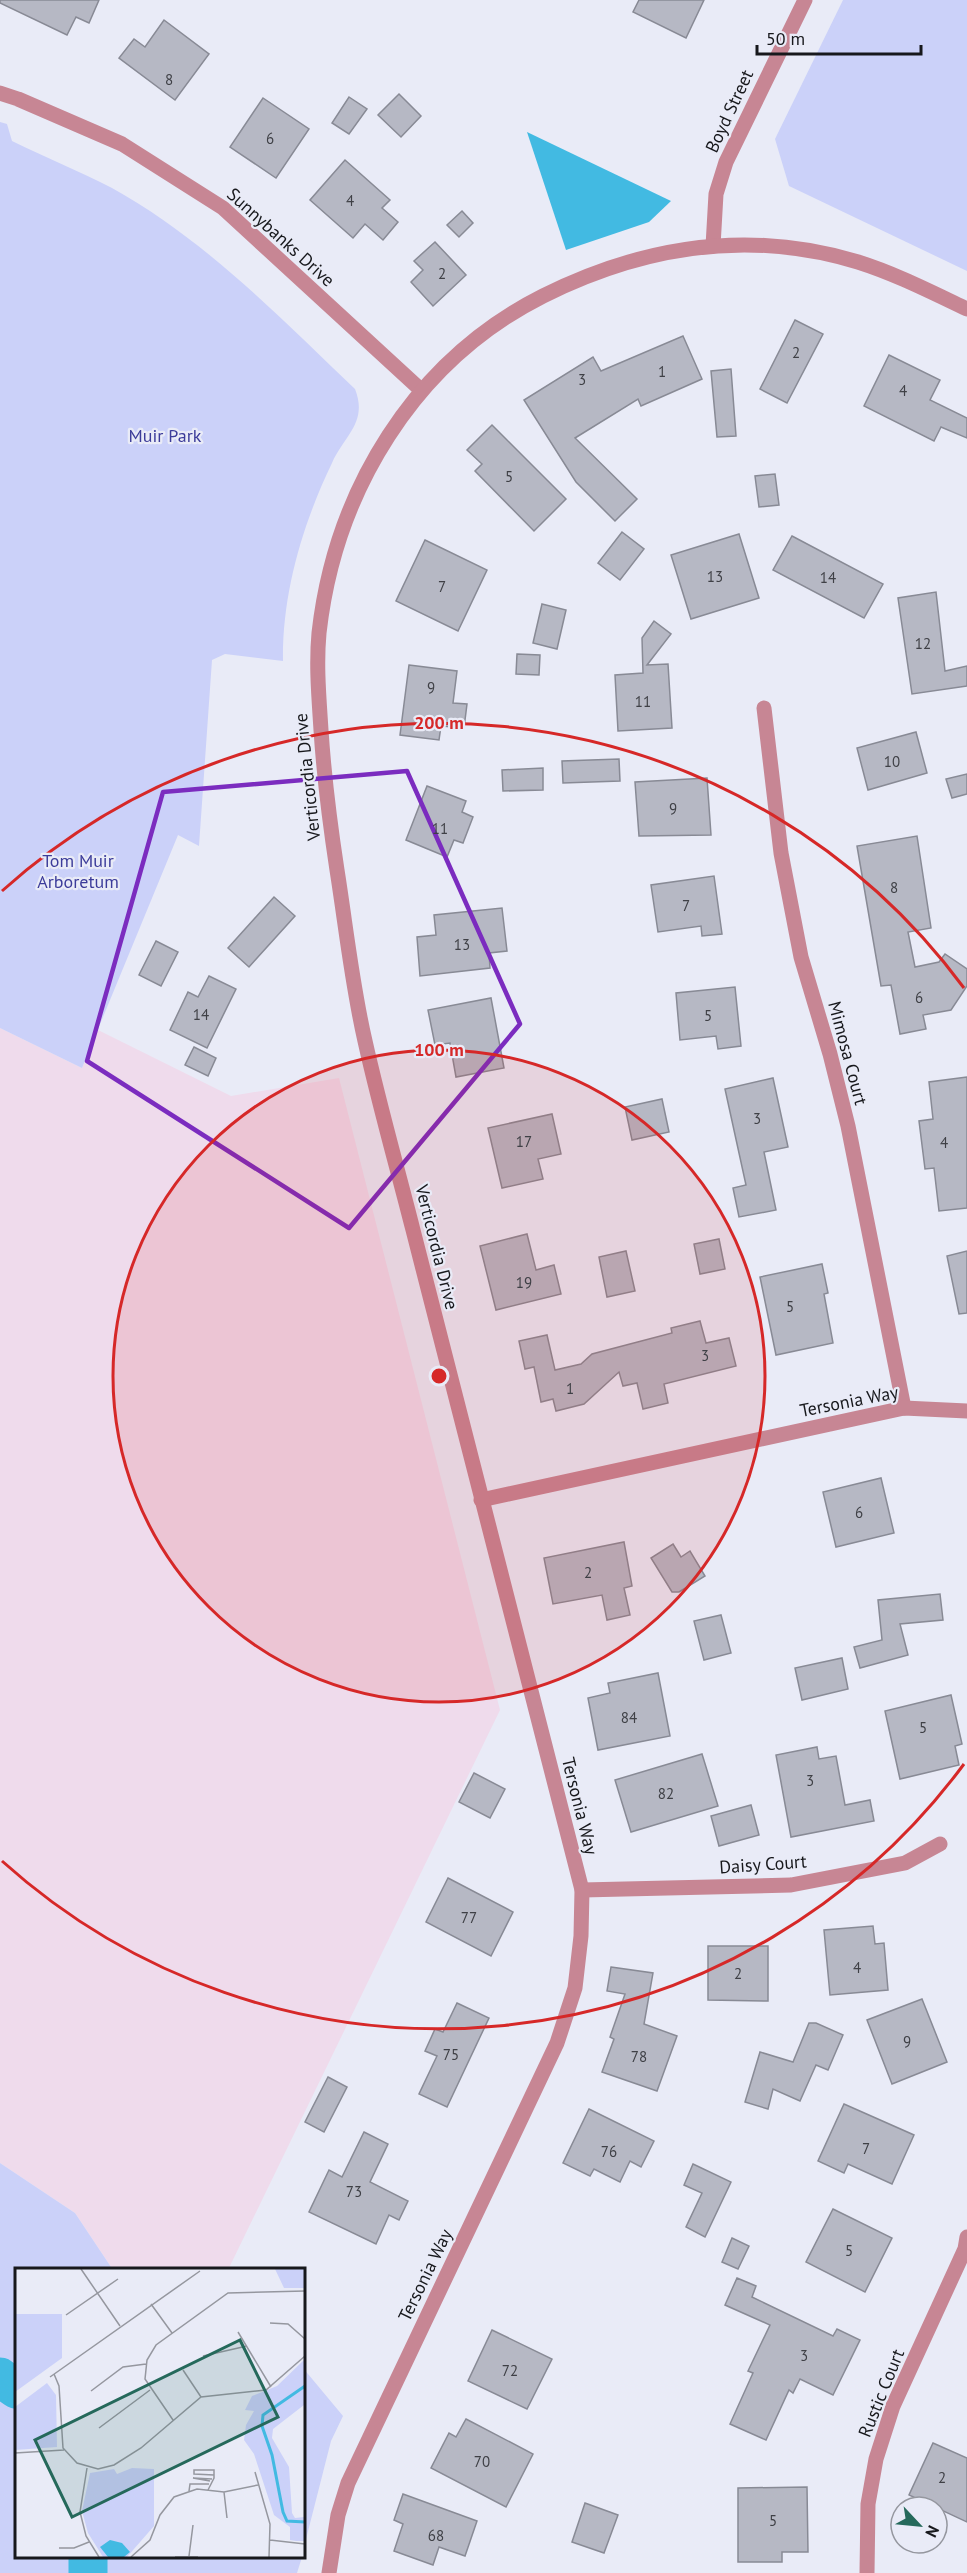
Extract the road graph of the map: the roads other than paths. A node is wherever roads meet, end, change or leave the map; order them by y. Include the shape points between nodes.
1 (805, 0) edge
2 (0, 93) edge
3 (712, 246) junction
4 (967, 309) edge
5 (421, 390) junction
6 (764, 708) dead end
7 (904, 1408) junction
8 (967, 1411) edge
9 (481, 1500) junction
10 (940, 1844) dead end
11 (582, 1890) junction
12 (967, 2237) edge
13 (329, 2573) edge
14 (867, 2573) edge

1 - 3 street, Boyd Street via 726,162 716,194
2 - 5 street, Sunnybanks Drive via 122,144 223,208
3 - 4 street, Verticordia Drive via 767,247 828,255 898,276
3 - 5 street, Verticordia Drive via 677,249 581,277 522,307 488,331
5 - 9 street, Verticordia Drive via 380,448 339,538 324,603 317,675 330,825 364,1036
6 - 7 street, Mimosa Court via 781,853 801,957 848,1126
7 - 8 street, Tersonia Way
7 - 9 street, Tersonia Way
9 - 11 street, Tersonia Way
10 - 11 street, Daisy Court via 905,1863 791,1885
11 - 13 street, Tersonia Way via 575,1988 557,2043 348,2483 338,2515
12 - 14 street, Rustic Court via 893,2406 876,2458 868,2504

